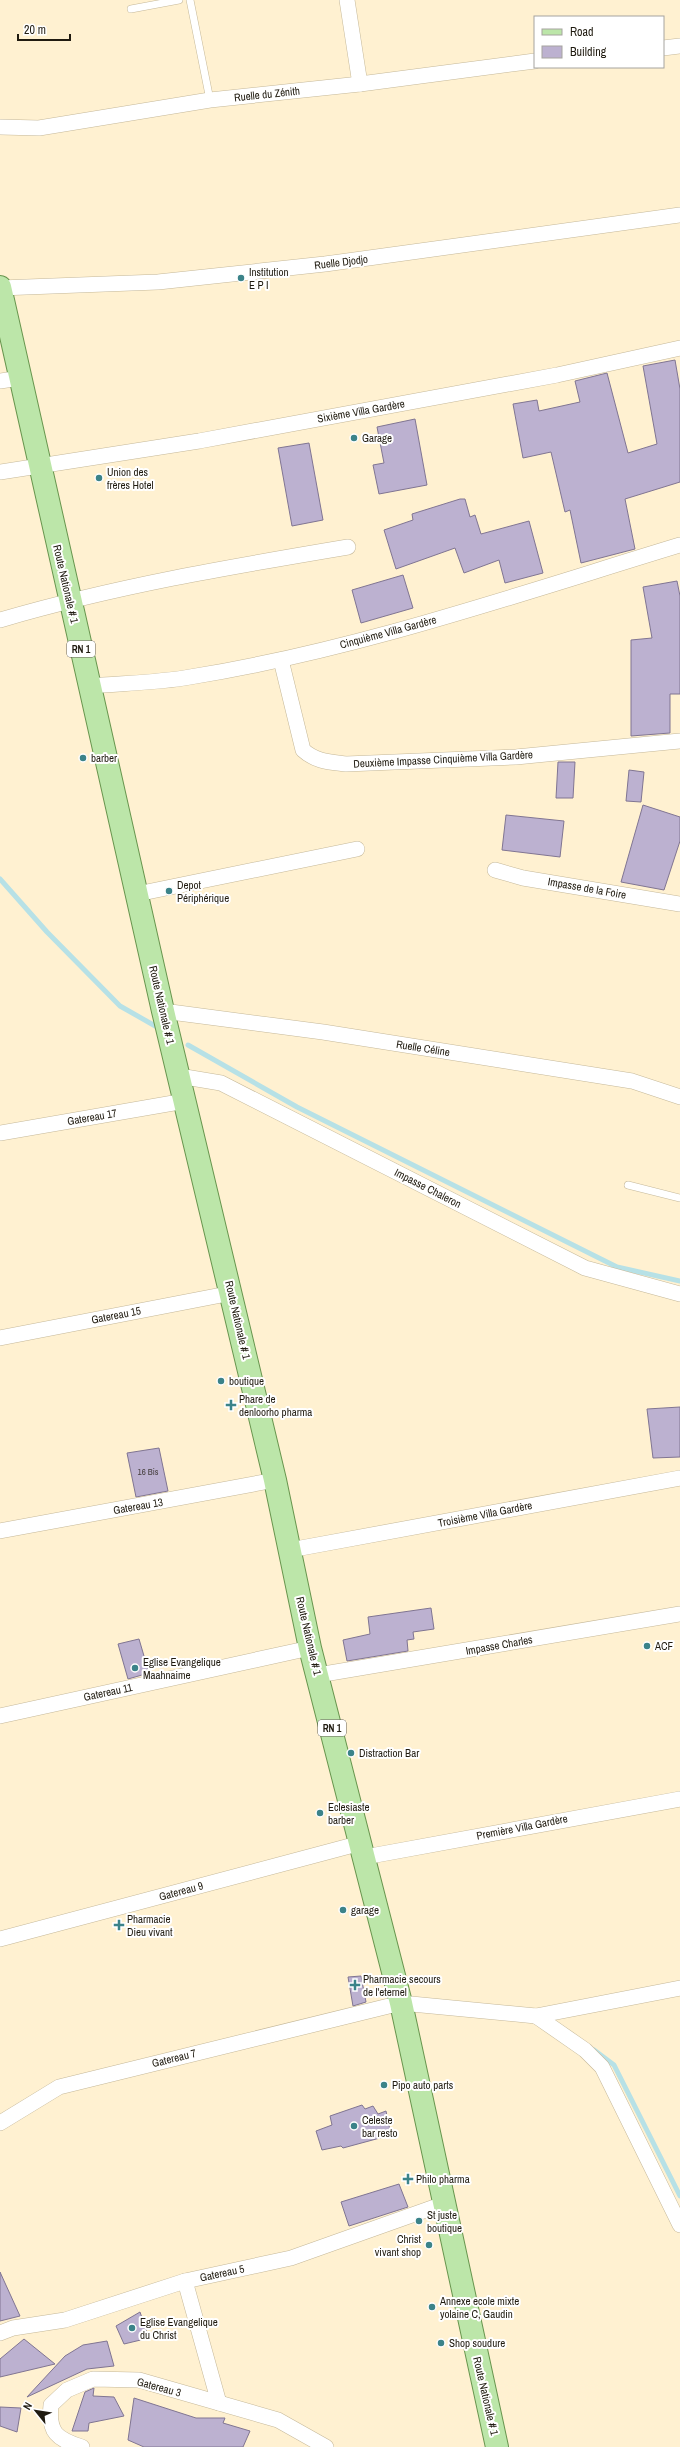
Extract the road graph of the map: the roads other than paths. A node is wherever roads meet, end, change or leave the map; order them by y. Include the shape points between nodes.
1 (179, 0) edge
2 (190, 0) edge
3 (347, 0) edge
4 (131, 9) dead end
5 (680, 46) edge
6 (664, 48) edge
7 (534, 61) edge
8 (360, 84) junction
9 (210, 100) junction
10 (0, 127) edge
11 (680, 216) edge
12 (0, 287) edge
13 (680, 348) edge
14 (10, 380) edge
15 (40, 466) junction
16 (0, 472) edge
17 (680, 545) edge
18 (348, 547) dead end
19 (70, 599) junction
20 (0, 620) edge
21 (281, 660) junction
22 (90, 686) junction
23 (680, 741) edge
24 (357, 848) dead end
25 (494, 870) dead end
26 (137, 894) junction
27 (680, 904) edge
28 (163, 1011) junction
29 (179, 1076) junction
30 (680, 1097) edge
31 (185, 1101) junction
32 (0, 1133) edge
33 (628, 1185) dead end
34 (680, 1198) edge
35 (232, 1293) junction
36 (680, 1294) edge
37 (0, 1338) edge
38 (680, 1478) edge
39 (275, 1480) junction
40 (0, 1531) edge
41 (290, 1550) junction
42 (680, 1614) edge
43 (310, 1648) junction
44 (318, 1675) junction
45 (0, 1716) edge
46 (680, 1799) edge
47 (363, 1850) junction
48 (0, 1939) edge
49 (680, 1988) edge
50 (401, 2003) junction
51 (536, 2016) junction
52 (0, 2123) edge
53 (443, 2204) junction
54 (680, 2225) edge
55 (185, 2281) junction
56 (0, 2333) edge
57 (219, 2404) junction
58 (82, 2447) edge
59 (326, 2447) edge
60 (497, 2447) edge

1 - 4 lane
2 - 9 lane
3 - 8 street
5 - 6 street
7 - 8 street, Ruelle du Zénith
8 - 9 street, Ruelle du Zénith
9 - 10 street, Ruelle du Zénith via 39,128
11 - 12 street, Ruelle Djodjo via 325,264 158,282
12 - 14 main road, Route Nationale # 1 / RN 1
13 - 15 street, Sixième Villa Gardère via 549,376 200,441
14 - 15 main road, Route Nationale # 1 / RN 1
15 - 16 street, Sixième Villa Gardère
15 - 19 main road, Route Nationale # 1 / RN 1
17 - 21 street, Cinquième Villa Gardère via 409,628
18 - 19 street via 154,580
19 - 20 street
19 - 22 main road, Route Nationale # 1 / RN 1
21 - 22 street, Cinquième Villa Gardère via 189,678
21 - 23 street, Deuxième Impasse Cinquième Villa Gardère via 303,750 311,758 320,761 346,764 516,757
22 - 26 main road, Route Nationale # 1 / RN 1
24 - 26 street
25 - 27 street, Impasse de la Foire via 523,878
26 - 28 main road, Route Nationale # 1 / RN 1
28 - 29 main road, Route Nationale # 1 / RN 1
28 - 30 street, Ruelle Céline via 323,1032 632,1081
29 - 31 main road, Route Nationale # 1 / RN 1
29 - 36 street, Impasse Chaleron via 221,1083 585,1268
31 - 32 street, Gatereau 17
31 - 35 main road, Route Nationale # 1 / RN 1
33 - 34 lane
35 - 37 street, Gatereau 15
35 - 39 main road, Route Nationale # 1 / RN 1
38 - 41 street, Troisième Villa Gardère
39 - 40 street, Gatereau 13
39 - 41 main road, Route Nationale # 1 / RN 1
41 - 43 main road, Route Nationale # 1 / RN 1
42 - 44 street, Impasse Charles
43 - 44 main road, Route Nationale # 1 / RN 1
43 - 45 street, Gatereau 11
44 - 47 main road, Route Nationale # 1 / RN 1
46 - 47 street, Première Villa Gardère
47 - 48 street, Gatereau 9
47 - 50 main road, Route Nationale # 1 / RN 1
49 - 51 street
50 - 51 street, Gatereau 7
50 - 52 street, Gatereau 7 via 59,2086
50 - 53 main road, Route Nationale # 1 / RN 1
51 - 54 street via 585,2050 602,2067
53 - 55 street, Gatereau 5 via 291,2258
53 - 60 main road, Route Nationale # 1 / RN 1
55 - 56 street, Gatereau 5 via 65,2320 13,2328
55 - 57 street
57 - 58 street, Gatereau 3 via 139,2380 93,2379 67,2390 51,2405 50,2422 57,2436
57 - 59 street, Gatereau 3 via 278,2420

